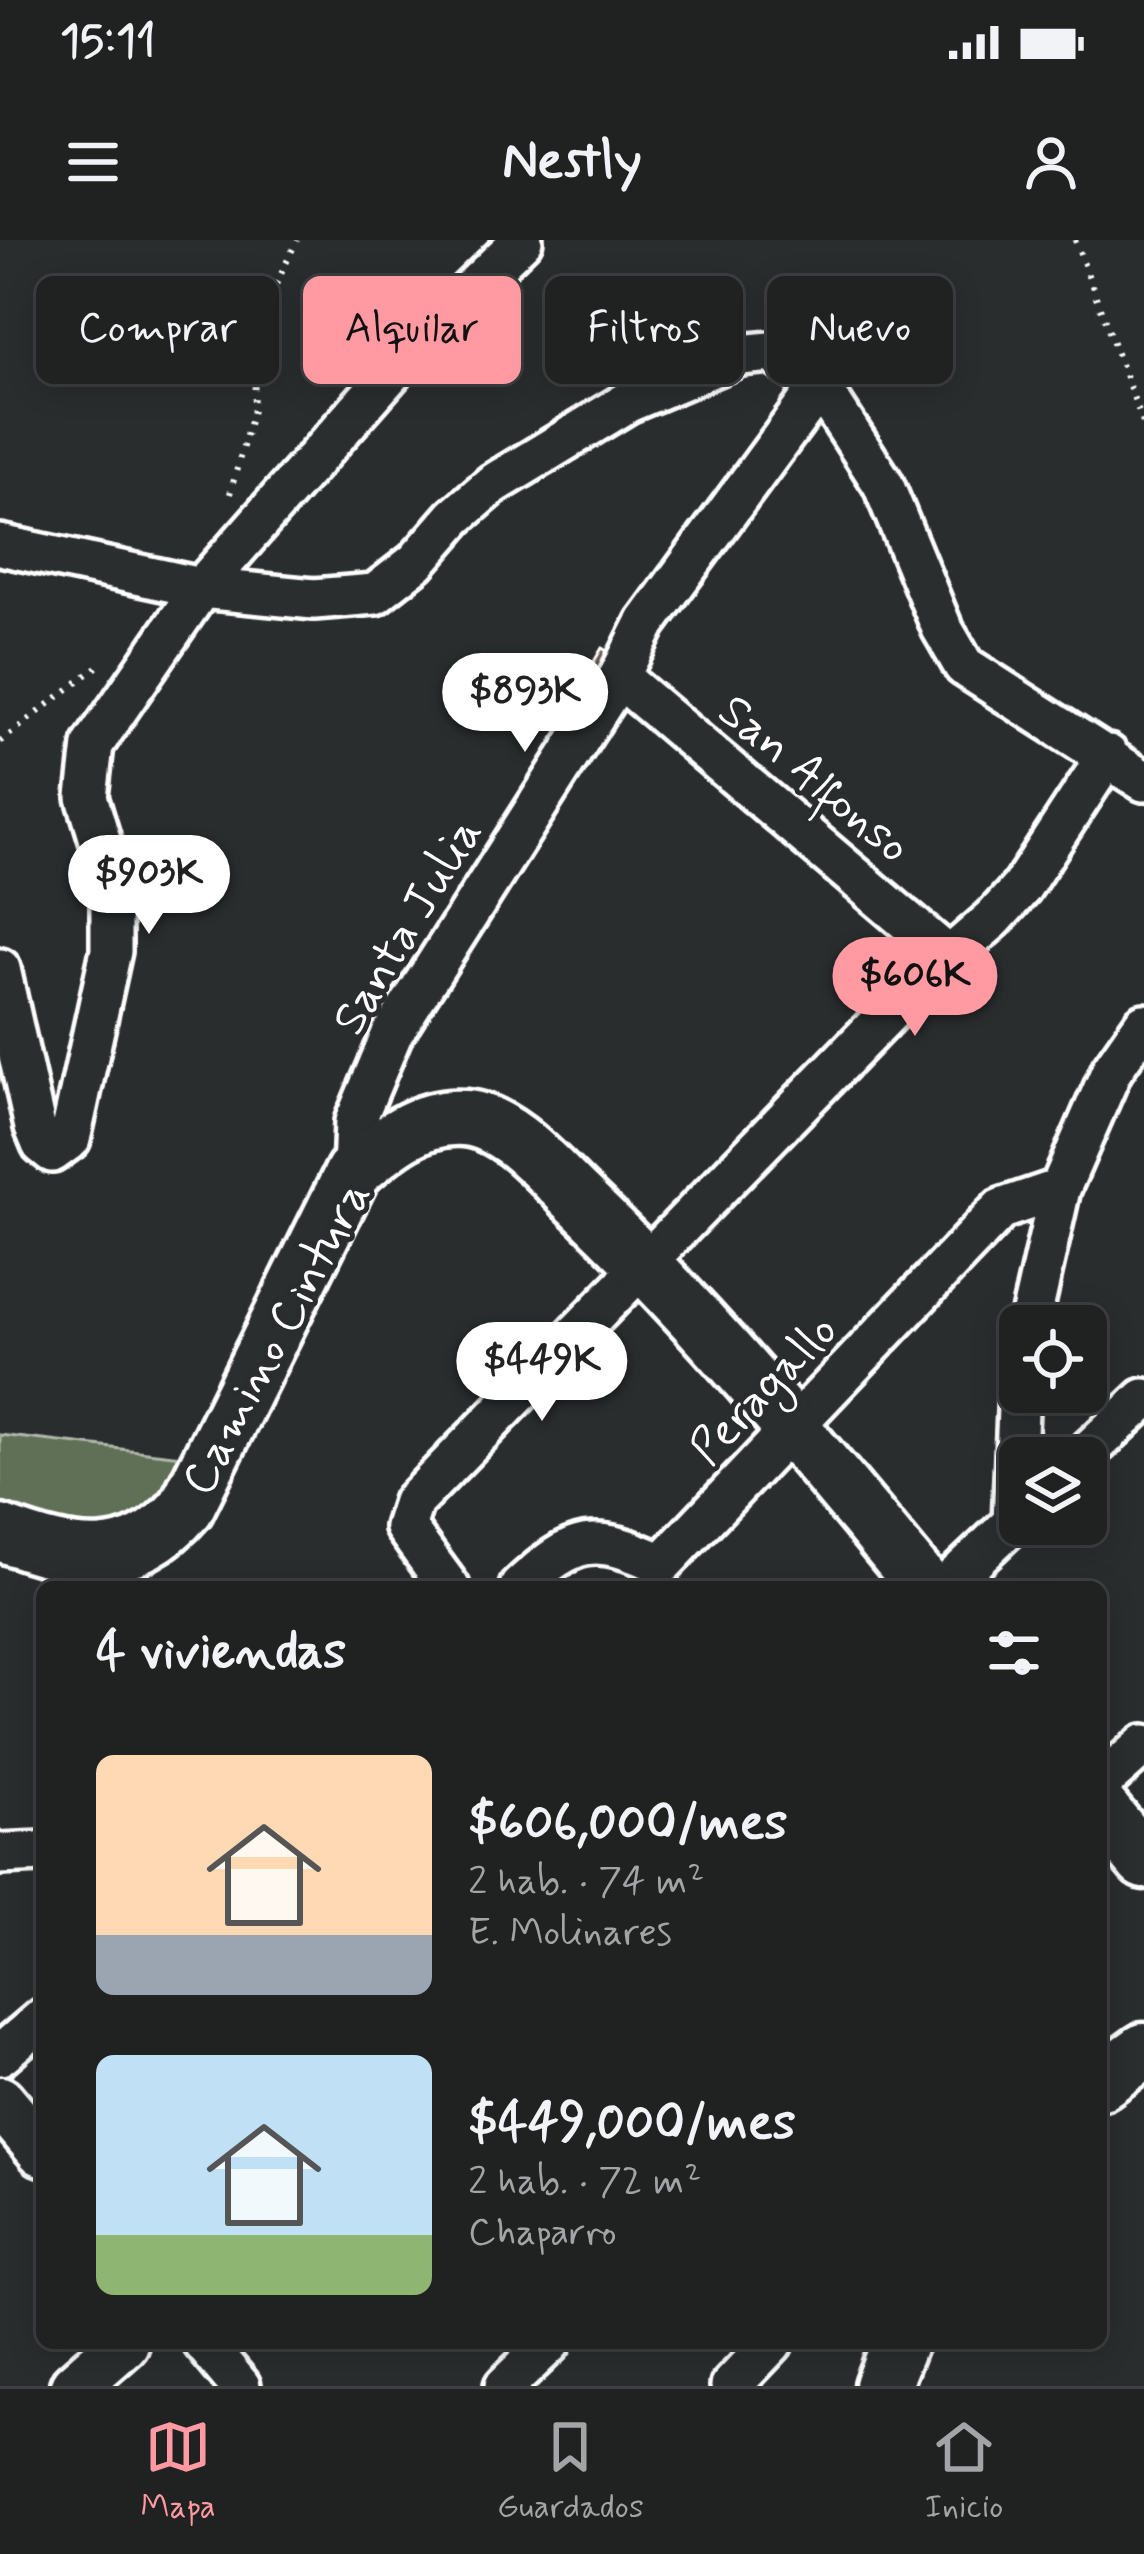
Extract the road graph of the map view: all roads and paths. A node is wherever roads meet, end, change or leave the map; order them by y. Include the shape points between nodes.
1 (297, 240) edge
2 (522, 240) edge
3 (1075, 240) edge
4 (820, 386) junction
5 (1144, 426) edge
6 (225, 508) dead end
7 (0, 544) edge
8 (201, 588) junction
9 (619, 677) junction
10 (1108, 755) junction
11 (1144, 782) edge
12 (947, 955) junction
13 (0, 969) edge
14 (1144, 1024) edge
15 (353, 1172) junction
16 (1060, 1189) junction
17 (646, 1264) junction
18 (1034, 1305) edge
19 (1144, 1399) edge
20 (795, 1429) junction
21 (1104, 1437) edge
22 (0, 1533) edge
23 (999, 1536) edge
24 (673, 1575) edge
25 (438, 1581) edge
26 (527, 1581) edge
27 (920, 1581) edge
28 (951, 1581) edge
29 (1144, 1745) edge
30 (1107, 1778) edge
31 (1107, 1816) edge
32 (36, 1852) edge
33 (0, 1854) edge
34 (1144, 1861) edge
35 (36, 2024) edge
36 (1144, 2051) edge
37 (0, 2055) edge
38 (1107, 2078) edge
39 (0, 2101) edge
40 (36, 2144) edge
41 (117, 2349) edge
42 (209, 2349) edge
43 (766, 2349) edge
44 (897, 2349) edge
45 (75, 2386) edge
46 (240, 2386) edge
47 (731, 2386) edge
48 (882, 2386) edge

1 - 6 path via 266,306 253,410
2 - 8 street via 428,332
3 - 5 path
4 - 8 street via 771,352 740,355 628,402 493,484 375,594 314,599
4 - 9 street, Santa Julia via 646,623
4 - 10 street via 883,484 964,666
7 - 8 street
8 - 13 street via 93,745 87,797 111,876 112,951 70,1139 52,1152 35,1127
9 - 12 street, San Alfonso
9 - 15 street, Santa Julia via 392,1034 355,1122
10 - 11 street
10 - 12 street via 1021,888
12 - 17 street
14 - 16 street via 1112,1070
15 - 17 main road, Camino Cintura via 431,1120 468,1118 536,1159
15 - 22 main road, Camino Cintura via 186,1508 163,1535 92,1556
16 - 18 street
16 - 20 street, Peragallo via 1001,1210
17 - 20 main road, Camino Cintura
17 - 25 street via 412,1502 405,1527
19 - 21 street
20 - 24 street, Peragallo
20 - 27 main road, Camino Cintura
23 - 28 street
24 - 26 street, Peragallo via 629,1548 586,1544 567,1548
29 - 30 street
31 - 34 main road
32 - 33 street
35 - 37 street
36 - 38 main road
39 - 40 street
41 - 45 street
42 - 46 street
43 - 47 street
44 - 48 main road

